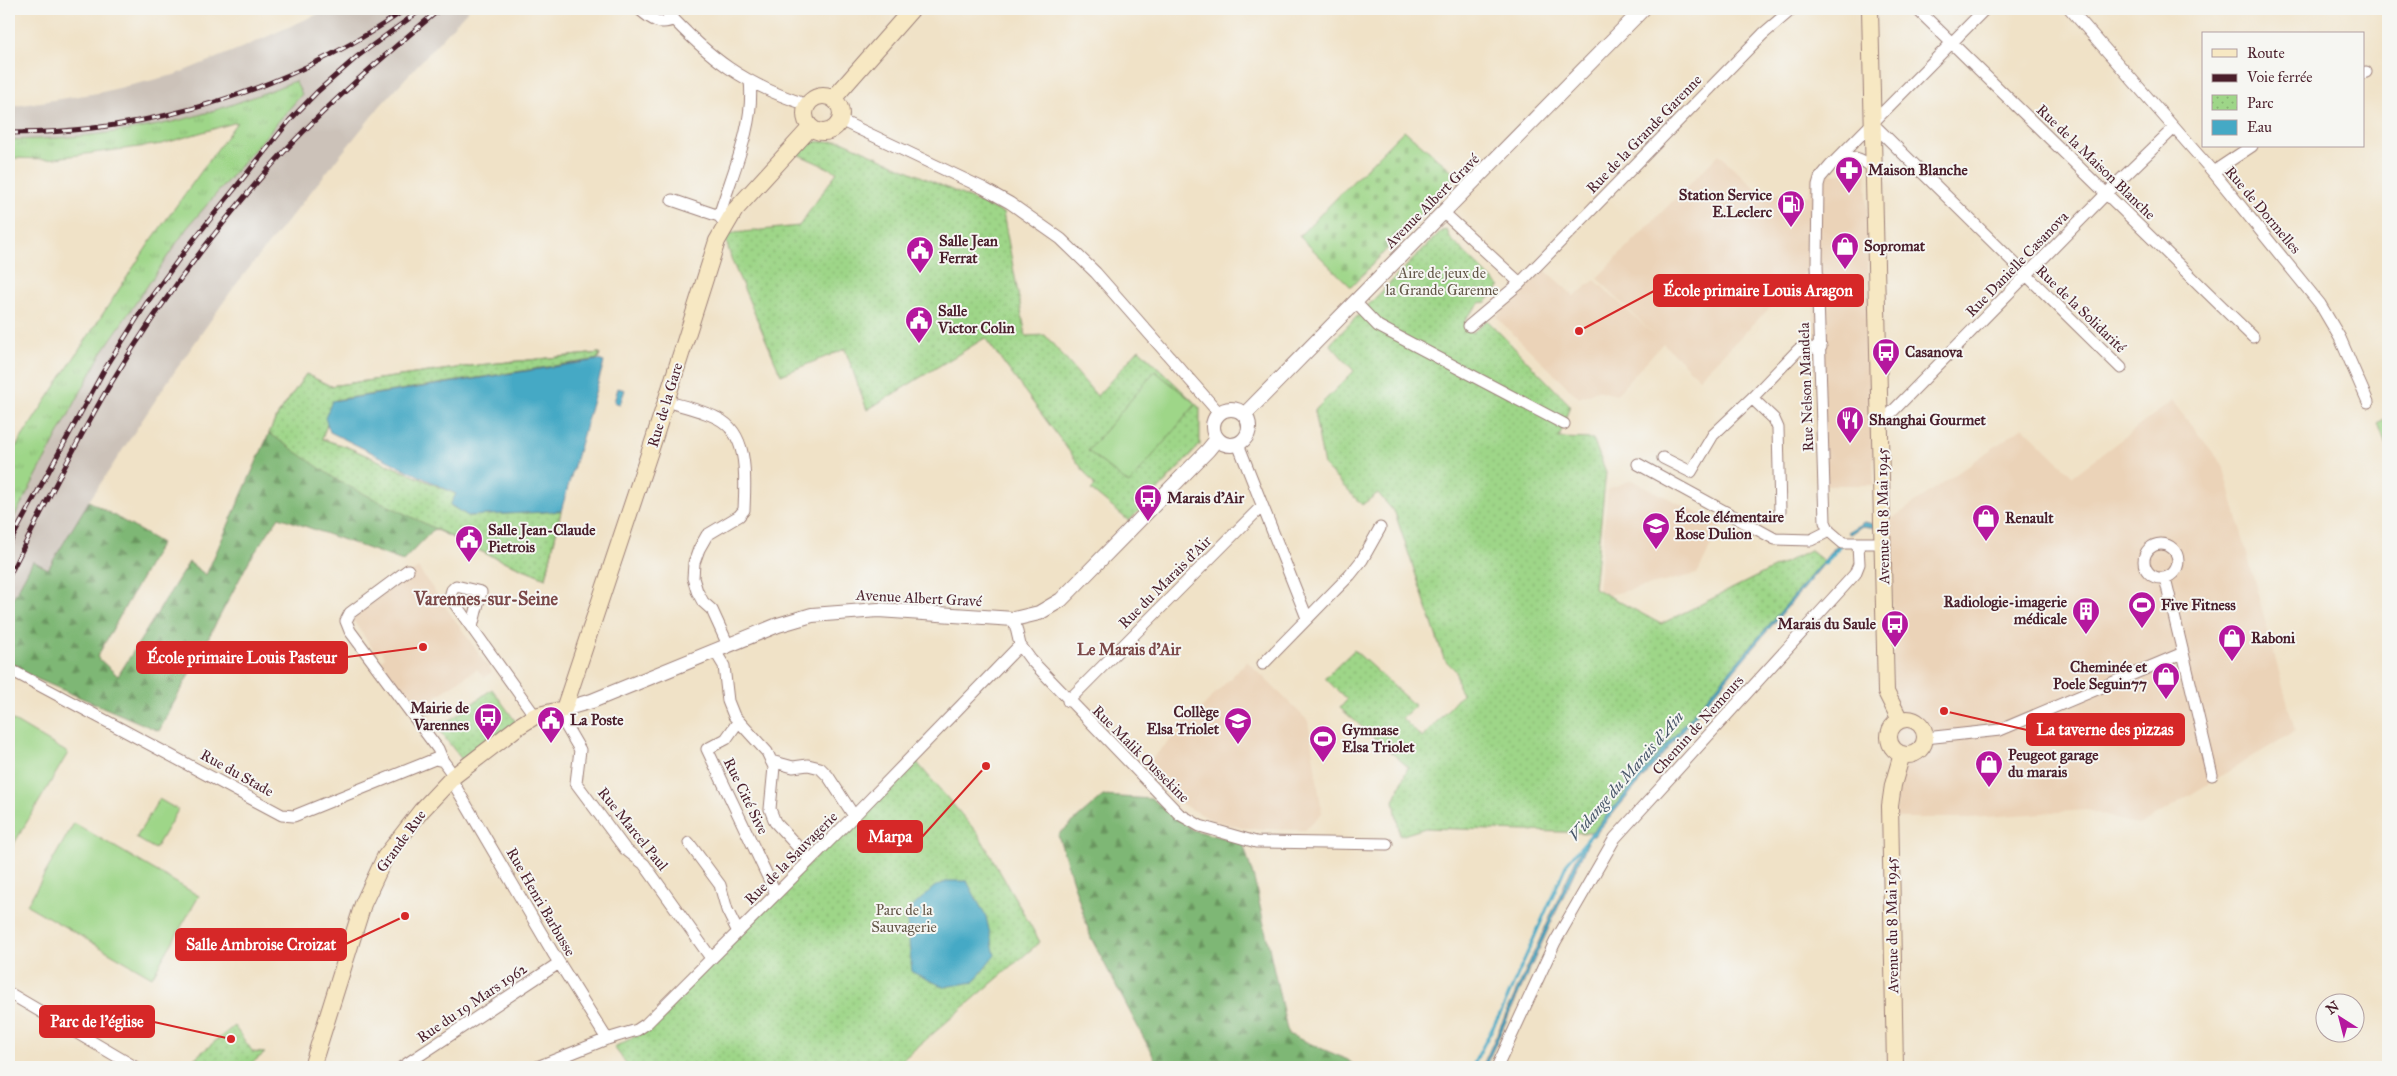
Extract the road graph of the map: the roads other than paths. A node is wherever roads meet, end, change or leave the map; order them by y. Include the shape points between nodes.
1 (639, 9) edge
2 (664, 9) edge
3 (912, 9) edge
4 (1643, 9) edge
5 (1792, 9) edge
6 (1870, 9) edge
7 (1917, 9) edge
8 (1985, 9) edge
9 (2070, 9) edge
10 (674, 19) junction
11 (1952, 42) junction
12 (750, 81) junction
13 (833, 99) junction
14 (808, 105) junction
15 (840, 120) junction
16 (1872, 123) junction
17 (811, 127) junction
18 (2174, 128) junction
19 (2249, 148) edge
20 (1837, 159) junction
21 (1872, 167) junction
22 (2213, 172) junction
23 (2106, 194) junction
24 (672, 200) dead end
25 (1444, 213) junction
26 (722, 220) junction
27 (2026, 277) junction
28 (1520, 283) junction
29 (1355, 302) junction
30 (1470, 326) dead end
31 (2253, 337) dead end
32 (1821, 347) junction
33 (2120, 368) dead end
34 (1752, 398) junction
35 (665, 401) junction
36 (2368, 402) dead end
37 (1219, 413) junction
38 (1244, 415) junction
39 (1880, 419) junction
40 (1564, 424) dead end
41 (1216, 439) junction
42 (1238, 444) junction
43 (1664, 458) dead end
44 (1638, 464) dead end
45 (1262, 506) junction
46 (1780, 512) dead end
47 (1380, 528) dead end
48 (1830, 531) junction
49 (1883, 543) junction
50 (1858, 544) junction
51 (408, 570) dead end
52 (2165, 578) dead end
53 (1307, 618) junction
54 (1014, 619) junction
55 (472, 627) dead end
56 (728, 645) junction
57 (1020, 645) junction
58 (715, 651) junction
59 (2183, 654) junction
60 (1263, 664) dead end
61 (9, 669) edge
62 (1068, 701) junction
63 (564, 709) junction
64 (535, 716) junction
65 (1900, 720) junction
66 (738, 722) junction
67 (1925, 738) junction
68 (1902, 754) junction
69 (443, 760) junction
70 (771, 761) junction
71 (2212, 775) dead end
72 (453, 777) junction
73 (854, 816) junction
74 (689, 843) dead end
75 (1387, 844) dead end
76 (810, 860) junction
77 (776, 894) junction
78 (738, 932) junction
79 (712, 958) junction
80 (559, 963) junction
81 (9, 993) edge
82 (607, 1039) junction
83 (135, 1067) edge
84 (312, 1067) edge
85 (402, 1067) edge
86 (537, 1067) edge
87 (1497, 1067) edge
88 (1895, 1067) edge

1 - 10 street via 658,22 665,24
2 - 10 street
3 - 13 main road
4 - 25 street, Avenue Albert Gravé
5 - 28 street, Rue de la Grande Garenne via 1763,34
6 - 16 main road, Avenue du 8 Mai 1945
7 - 11 street, Rue de la Maison Blanche
8 - 11 street, Rue Nelson Mandela
9 - 18 street, Rue de Dormelles
10 - 12 street via 713,58
11 - 16 street, Rue Nelson Mandela
11 - 23 street, Rue de la Maison Blanche
12 - 14 street
12 - 26 street via 748,121
13 - 14 main road via 822,96
13 - 15 main road via 839,105
14 - 17 main road via 806,117
15 - 17 main road via 831,130
15 - 37 street via 983,188 1061,239 1096,273
16 - 20 street, Rue Nelson Mandela
16 - 21 main road, Avenue du 8 Mai 1945
16 - 27 street, Rue de la Solidarité
17 - 26 main road, Rue de la Gare
18 - 22 street, Rue de Dormelles
18 - 23 street, Rue Danielle Casanova
19 - 22 street
20 - 21 street via 1853,156
20 - 32 street, Rue Nelson Mandela via 1820,178 1818,185
21 - 39 main road, Avenue du 8 Mai 1945
22 - 36 street, Rue de Dormelles via 2320,304 2340,338
23 - 27 street, Rue Danielle Casanova
23 - 31 street, Rue de la Maison Blanche
24 - 26 street
25 - 28 street
25 - 29 street, Avenue Albert Gravé
26 - 35 main road, Rue de la Gare
27 - 33 street, Rue de la Solidarité
27 - 39 street, Rue Danielle Casanova via 1890,414
28 - 30 street, Rue de la Grande Garenne
29 - 38 street, Avenue Albert Gravé
29 - 40 street via 1378,326
32 - 34 street via 1798,350
32 - 48 street, Rue Nelson Mandela via 1825,522
34 - 43 street via 1713,435 1692,472
34 - 46 street via 1774,419 1778,428
35 - 56 street via 719,418 729,426 740,445 744,467 744,510 707,536 698,549 693,578
35 - 63 main road, Rue de la Gare
37 - 38 street via 1234,410
37 - 41 street via 1213,423
38 - 42 street via 1248,431
39 - 49 main road, Avenue du 8 Mai 1945
41 - 42 street via 1226,445
41 - 54 street, Avenue Albert Gravé via 1061,600 1040,613
42 - 45 street
44 - 48 street via 1775,539 1811,540
45 - 53 street
45 - 62 street, Rue du Marais d'Air
47 - 53 street via 1362,560
48 - 50 street via 1843,543
49 - 50 street
49 - 65 main road, Avenue du 8 Mai 1945 via 1886,692
50 - 87 street, Chemin de Nemours via 1859,564 1855,574 1615,838 1554,942
51 - 69 street via 350,613 346,621
52 - 59 street
53 - 60 street
54 - 56 street, Avenue Albert Gravé via 878,610 835,612 778,625
54 - 57 street
55 - 64 street
56 - 58 street, Avenue Albert Gravé
57 - 62 street, Rue Malik Oussekine
57 - 73 street, Rue de la Sauvagerie
58 - 63 street, Avenue Albert Gravé via 592,701
58 - 66 street via 724,666 728,701
59 - 67 street via 2000,730
59 - 71 street
61 - 69 street, Rue du Stade via 282,815 294,816 427,760
62 - 75 street, Rue Malik Oussekine via 1179,814 1200,826 1256,842
63 - 64 main road, Grande Rue
63 - 79 street, Rue Marcel Paul via 566,726 580,750 576,783 625,849 644,864
64 - 72 main road, Grande Rue
65 - 67 main road via 1916,720 1923,728
65 - 68 main road via 1892,727 1889,738 1893,748
66 - 70 street via 767,752
66 - 77 street, Rue Cité Sive via 726,739 707,749
67 - 68 main road via 1917,752
68 - 88 main road, Avenue du 8 Mai 1945 via 1890,806
69 - 72 street
70 - 73 street via 793,767 808,765 820,768
70 - 76 street, Rue Cité Sive via 774,767 770,809 774,822
72 - 80 street, Rue Henri Barbusse
72 - 84 main road, Grande Rue via 399,838 376,874 363,904
73 - 76 street, Rue de la Sauvagerie
74 - 78 street via 720,885 726,910
76 - 77 street, Rue de la Sauvagerie
77 - 78 street, Rue de la Sauvagerie
78 - 79 street, Rue de la Sauvagerie
79 - 82 street, Rue de la Sauvagerie via 646,1024
80 - 82 street, Rue Henri Barbusse
80 - 85 street, Rue du 19 Mars 1962
81 - 83 street
82 - 86 street, Rue de la Sauvagerie

